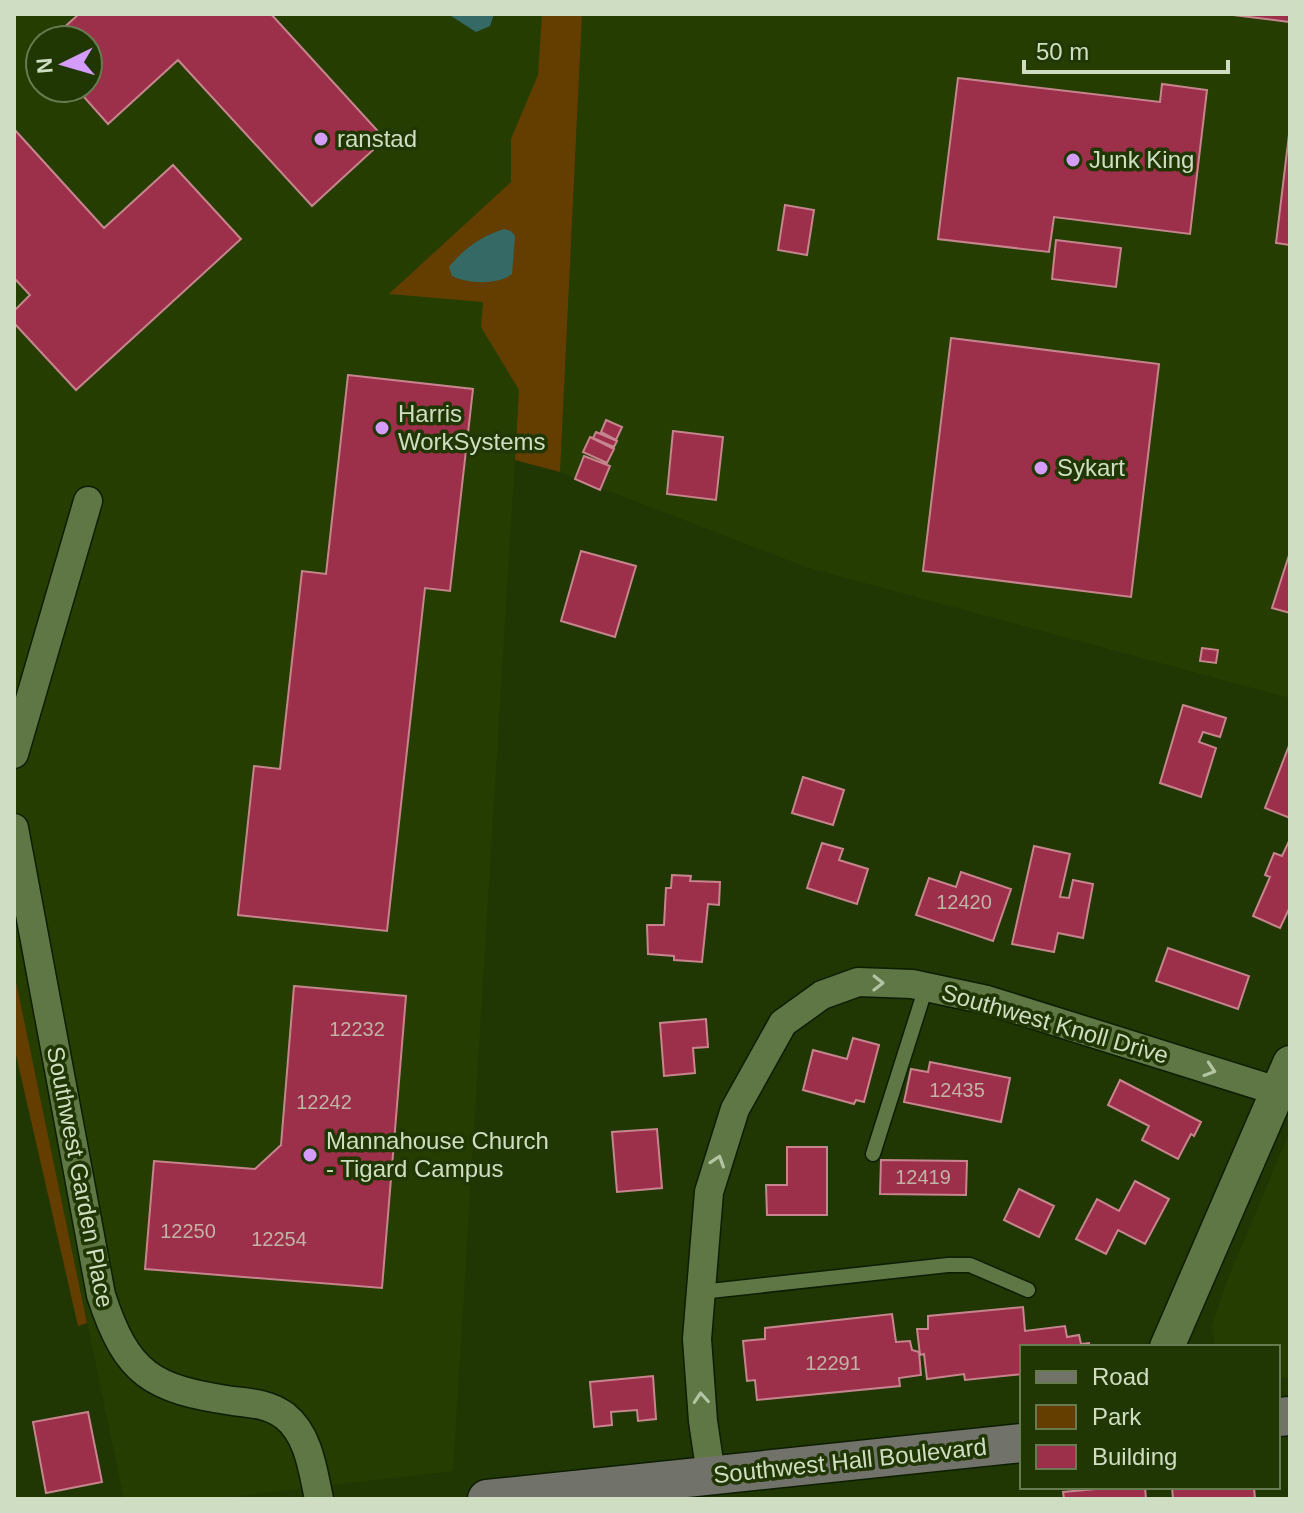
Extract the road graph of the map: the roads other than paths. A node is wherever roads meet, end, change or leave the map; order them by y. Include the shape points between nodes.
1 (88, 501) dead end
2 (14, 754) edge
3 (14, 828) edge
4 (926, 987) junction
5 (1284, 1077) edge
6 (873, 1154) dead end
7 (1028, 1290) dead end
8 (701, 1292) junction
9 (1168, 1345) edge
10 (1020, 1443) edge
11 (711, 1475) junction
12 (319, 1499) edge
13 (487, 1499) edge

1 - 2 street
3 - 12 street, Southwest Garden Place via 111,1326 126,1352 166,1387 269,1406 287,1417 302,1436
4 -> 5 street, Southwest Knoll Drive
4 - 6 lane
8 -> 4 street, Southwest Knoll Drive via 709,1192 735,1109 783,1023 822,995 858,982
5 - 9 street
7 - 8 lane via 970,1265 948,1265
11 -> 8 street, Southwest Knoll Drive via 697,1339
10 - 11 main road, Southwest Hall Boulevard
11 - 13 main road, Southwest Hall Boulevard

